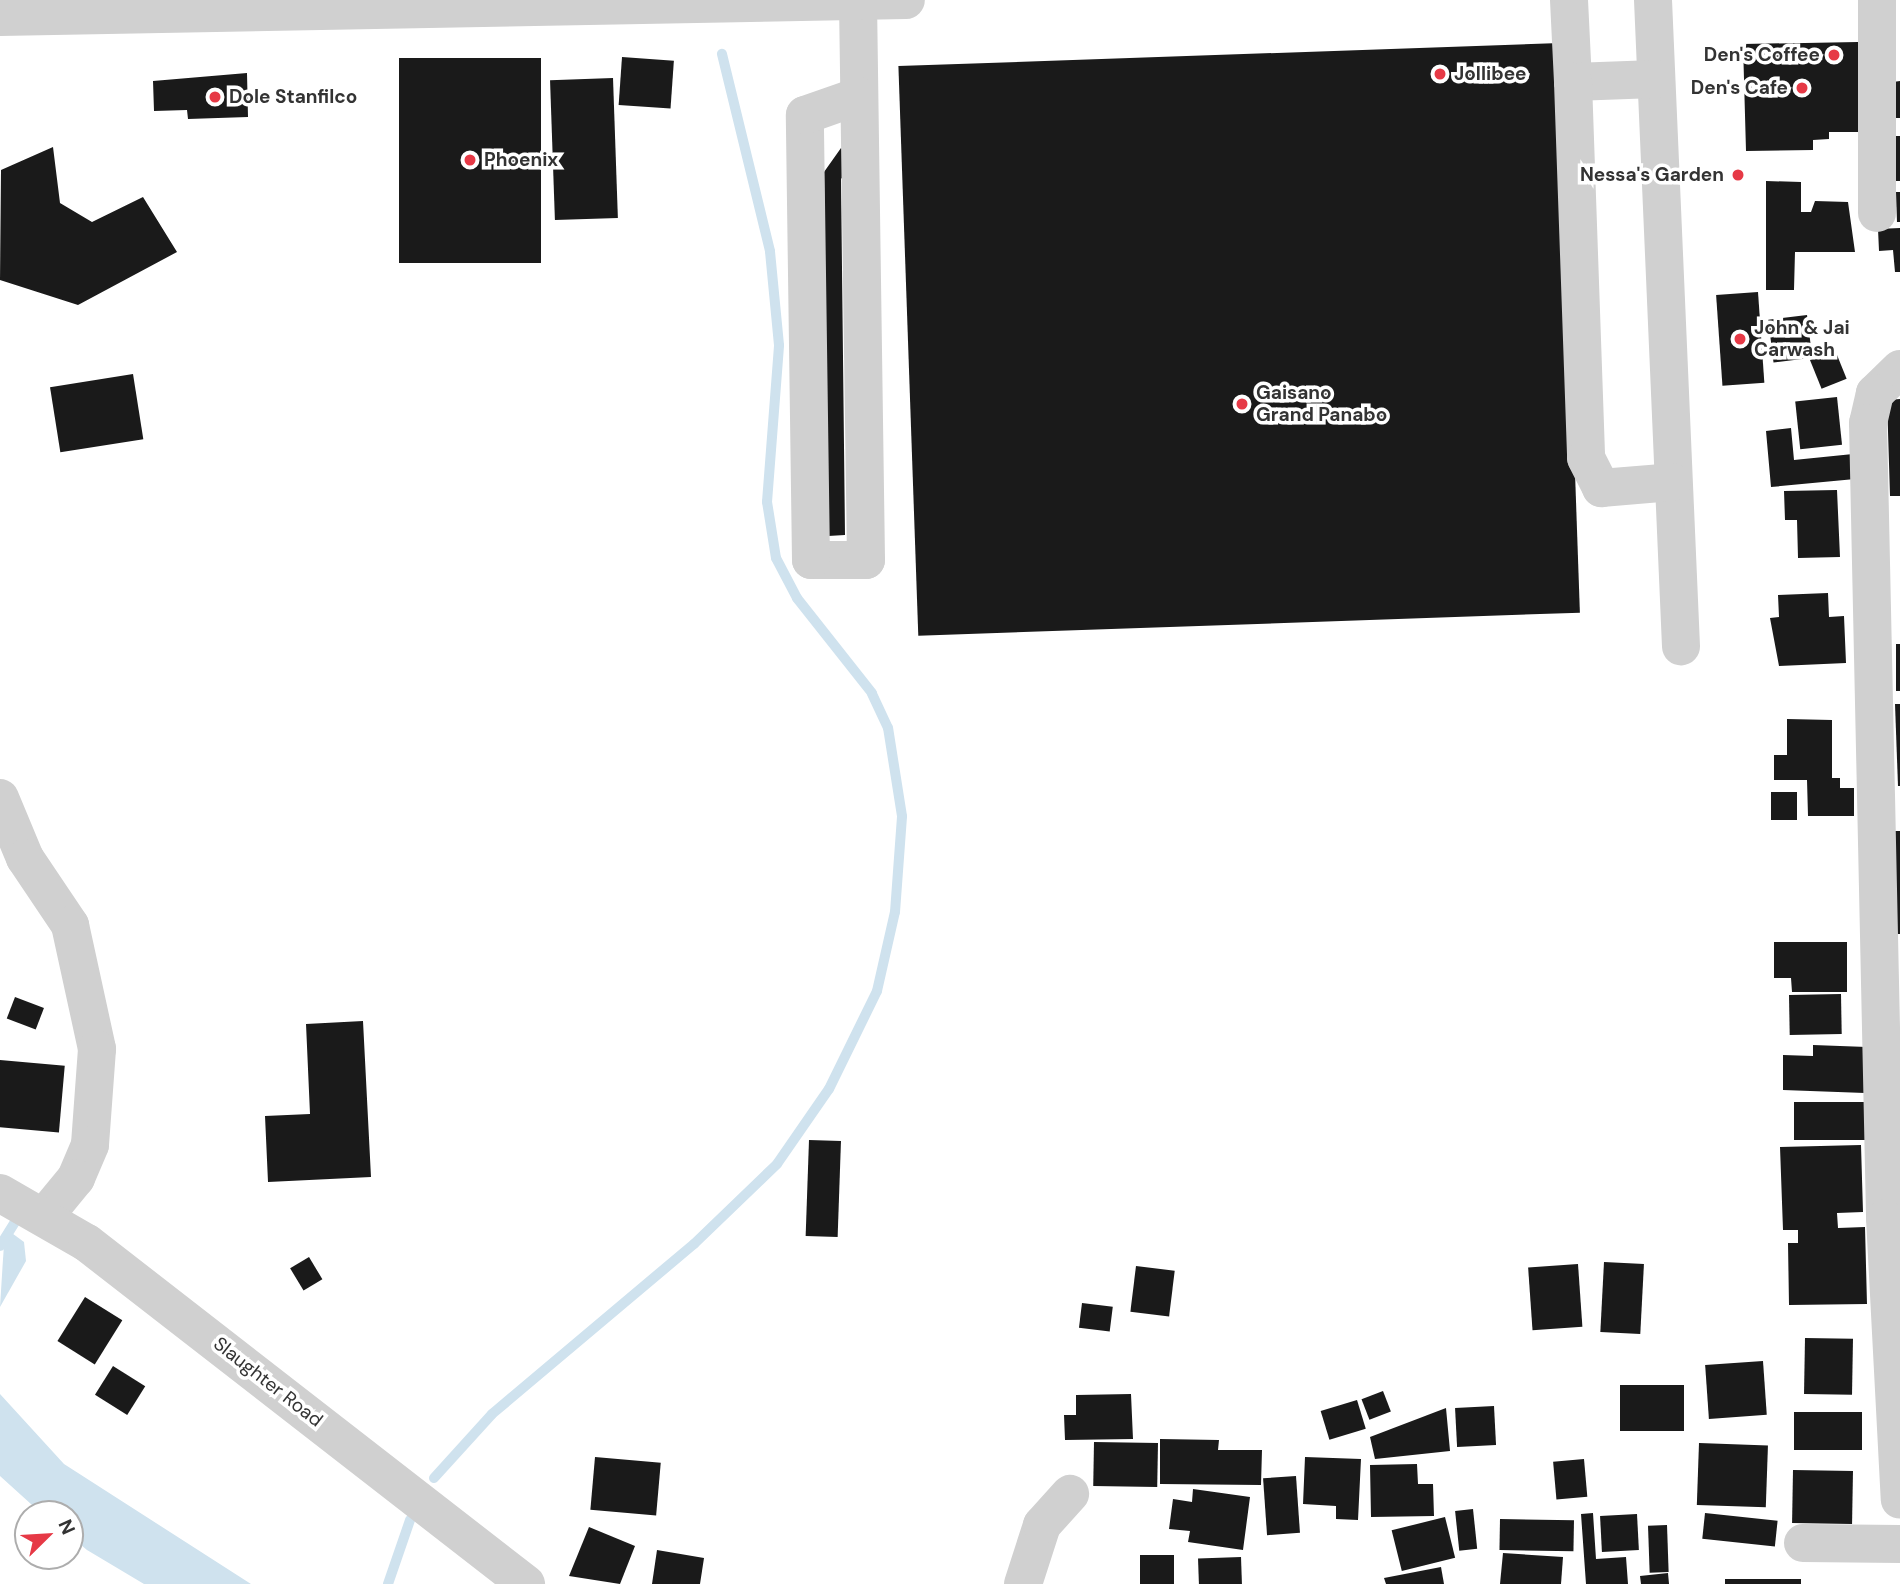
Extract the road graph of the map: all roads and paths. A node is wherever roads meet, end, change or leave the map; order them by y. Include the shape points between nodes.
1 (906, 0) edge
2 (1569, 0) edge
3 (1653, 0) edge
4 (1877, 0) edge
5 (858, 1) edge
6 (660, 2) edge
7 (0, 17) edge
8 (1655, 79) junction
9 (1573, 82) junction
10 (859, 96) junction
11 (1877, 213) dead end
12 (1900, 369) edge
13 (1672, 482) junction
14 (1681, 646) dead end
15 (0, 798) edge
16 (1887, 809) edge
17 (13, 858) edge
18 (0, 1193) edge
19 (44, 1217) junction
20 (1070, 1494) dead end
21 (1900, 1500) edge
22 (1803, 1543) dead end
23 (1900, 1544) edge
24 (526, 1584) edge
25 (1023, 1584) edge

1 - 5 street
2 - 9 street
3 - 8 street
4 - 11 street
5 - 6 street
5 - 10 street
6 - 7 street
8 - 9 street
8 - 13 street
9 - 13 street via 1588,471 1601,488
10 - 10 street via 805,115 811,560 866,560
12 - 16 street via 1875,393 1868,424
13 - 14 street
15 - 17 street
16 - 21 street via 1885,1218
17 - 19 street via 70,925 97,1049 90,1145 76,1178
18 - 19 street, Slaughter Road
19 - 24 street, Slaughter Road via 196,1326
20 - 25 street via 1042,1525
22 - 23 street

